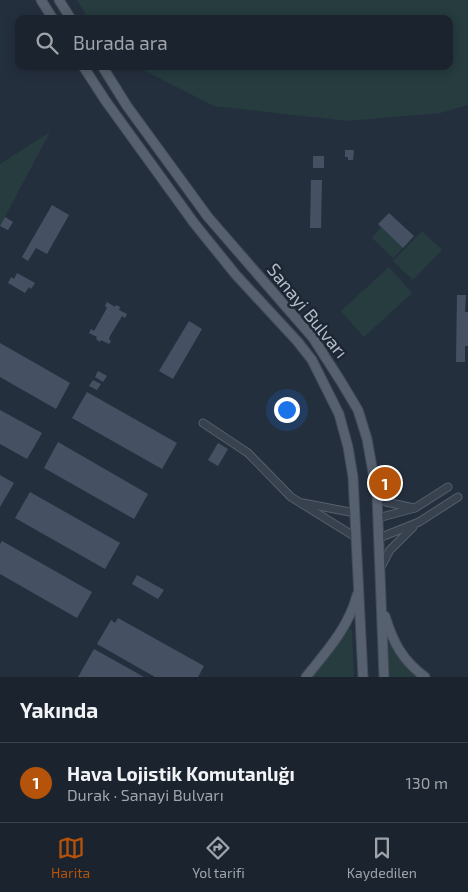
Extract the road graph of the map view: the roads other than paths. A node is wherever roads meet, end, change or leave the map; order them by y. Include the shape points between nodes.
1 (41, 0) edge
2 (59, 0) edge
3 (50, 15) edge
4 (68, 15) edge
5 (86, 70) edge
6 (104, 70) edge
7 (203, 423) dead end
8 (448, 487) dead end
9 (377, 495) junction
10 (458, 497) dead end
11 (300, 503) junction
12 (415, 508) junction
13 (355, 513) junction
14 (378, 518) junction
15 (419, 522) junction
16 (357, 538) junction
17 (379, 538) junction
18 (380, 567) junction
19 (359, 585) junction
20 (381, 602) junction
21 (306, 677) edge
22 (363, 677) edge
23 (384, 677) edge
24 (425, 677) edge

1 - 3 main road
2 - 4 main road
5 - 13 main road, Sanayi Bulvarı via 194,223 312,360 338,414 348,446
6 - 9 main road, Sanayi Bulvarı via 208,218 313,338 340,380 358,410
7 - 11 lane via 248,453
8 - 12 lane
9 - 12 lane via 386,502
9 - 14 main road, Sanayi Bulvarı
10 - 15 lane
11 - 13 lane
11 - 16 lane
12 - 14 lane
13 - 16 main road, Sanayi Bulvarı
14 - 17 main road, Sanayi Bulvarı
15 - 17 lane
15 - 18 lane via 390,550
16 - 19 main road, Sanayi Bulvarı
17 - 18 main road, Sanayi Bulvarı
18 - 20 main road, Sanayi Bulvarı
19 - 21 main road via 353,611 343,630
19 - 22 main road, Sanayi Bulvarı
20 - 23 main road, Sanayi Bulvarı
20 - 24 main road via 399,650

